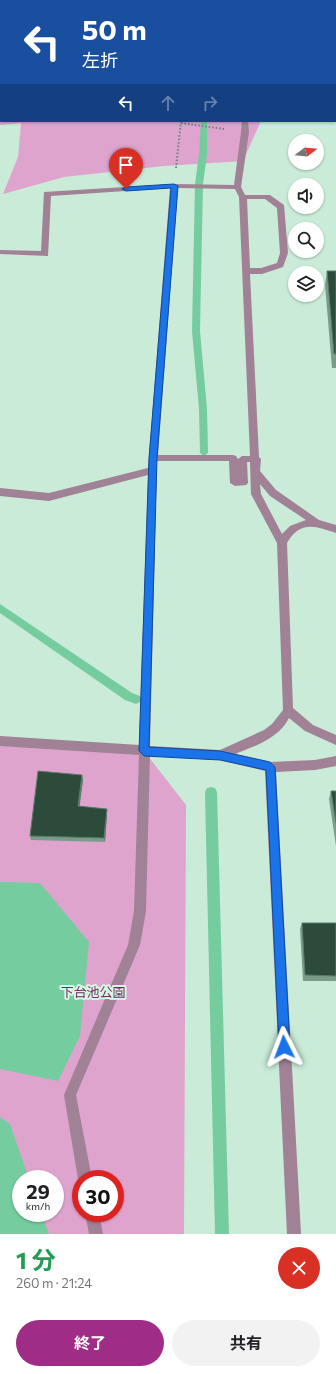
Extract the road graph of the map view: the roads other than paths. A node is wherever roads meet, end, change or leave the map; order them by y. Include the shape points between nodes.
1 (245, 122) edge
2 (174, 186) junction
3 (237, 187) junction
4 (243, 197) junction
5 (0, 252) edge
6 (246, 271) junction
7 (153, 458) junction
8 (256, 459) junction
9 (153, 470) junction
10 (257, 474) junction
11 (0, 492) edge
12 (316, 522) junction
13 (336, 529) edge
14 (282, 543) junction
15 (288, 710) junction
16 (336, 740) edge
17 (0, 741) edge
18 (144, 751) junction
19 (220, 755) junction
20 (336, 761) edge
21 (270, 767) junction
22 (83, 1170) edge
23 (94, 1222) edge
24 (96, 1234) edge
25 (294, 1234) edge

1 - 3 street
2 - 3 street
2 - 5 street via 47,194 45,254
2 - 7 street
3 - 4 street
4 - 6 street
4 - 6 street via 267,197 282,206 284,253 280,265
6 - 8 street
7 - 8 street via 234,458 235,483 243,483 242,458
7 - 9 street
8 - 10 street
9 - 11 street via 49,497
9 - 18 street
10 - 12 street via 273,493
10 - 14 street via 256,494
12 - 13 street
12 - 14 street via 294,528
14 - 15 street
15 - 16 street via 309,728
15 - 19 street via 278,728 266,736
17 - 18 street
18 - 19 street
18 - 22 street via 140,910 134,945 70,1095
19 - 21 street
20 - 21 street via 315,765
21 - 25 street
23 - 24 street

